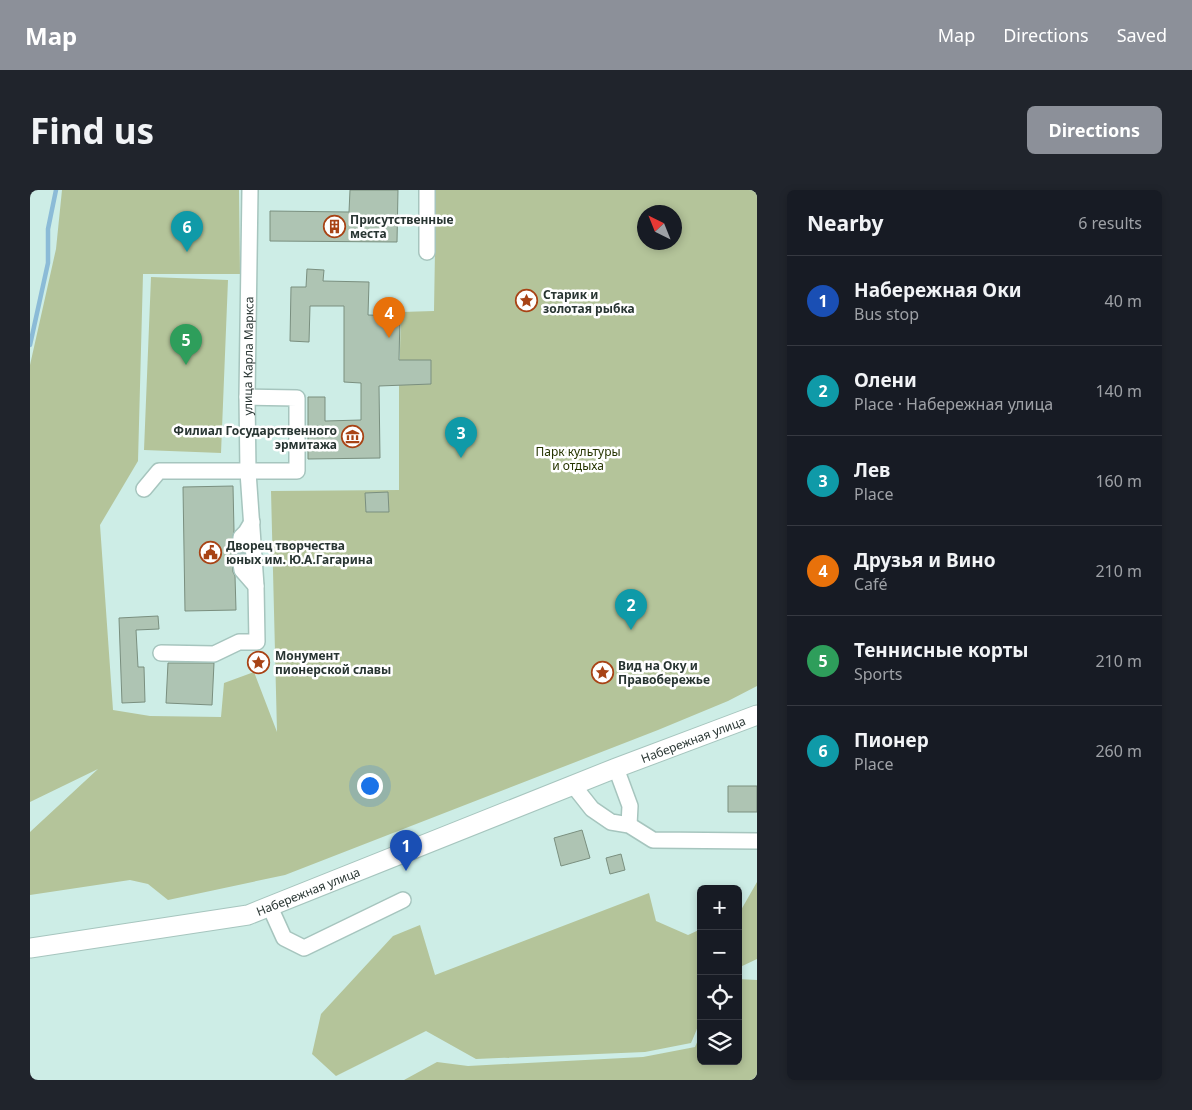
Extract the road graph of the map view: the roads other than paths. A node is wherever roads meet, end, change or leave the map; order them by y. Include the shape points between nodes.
1 (250, 190) edge
2 (427, 190) edge
3 (426, 252) dead end
4 (247, 397) junction
5 (248, 472) junction
6 (144, 488) dead end
7 (252, 522) junction
8 (241, 540) tunnel mouth
9 (241, 564) tunnel mouth
10 (256, 586) junction
11 (161, 653) dead end
12 (757, 715) edge
13 (616, 768) junction
14 (573, 785) junction
15 (630, 826) junction
16 (757, 841) edge
17 (403, 900) dead end
18 (270, 907) junction
19 (30, 948) edge

1 - 4 street, улица Карла Маркса
2 - 3 street
4 - 5 street, улица Карла Маркса
4 - 5 street via 297,398 297,471
5 - 6 street via 159,471
5 - 7 street, улица Карла Маркса
7 - 8 street
7 - 10 street, улица Карла Маркса
9 - 10 street via 242,570
10 - 11 street, улица Карла Маркса via 257,642 240,642 214,654
12 - 13 main road, Набережная улица
13 - 14 main road, Набережная улица
13 - 15 street via 630,806
14 - 15 street via 592,809 611,822
14 - 18 main road, Набережная улица
15 - 16 street via 653,840
17 - 18 street via 304,948 284,938
18 - 19 main road, Набережная улица via 248,915

